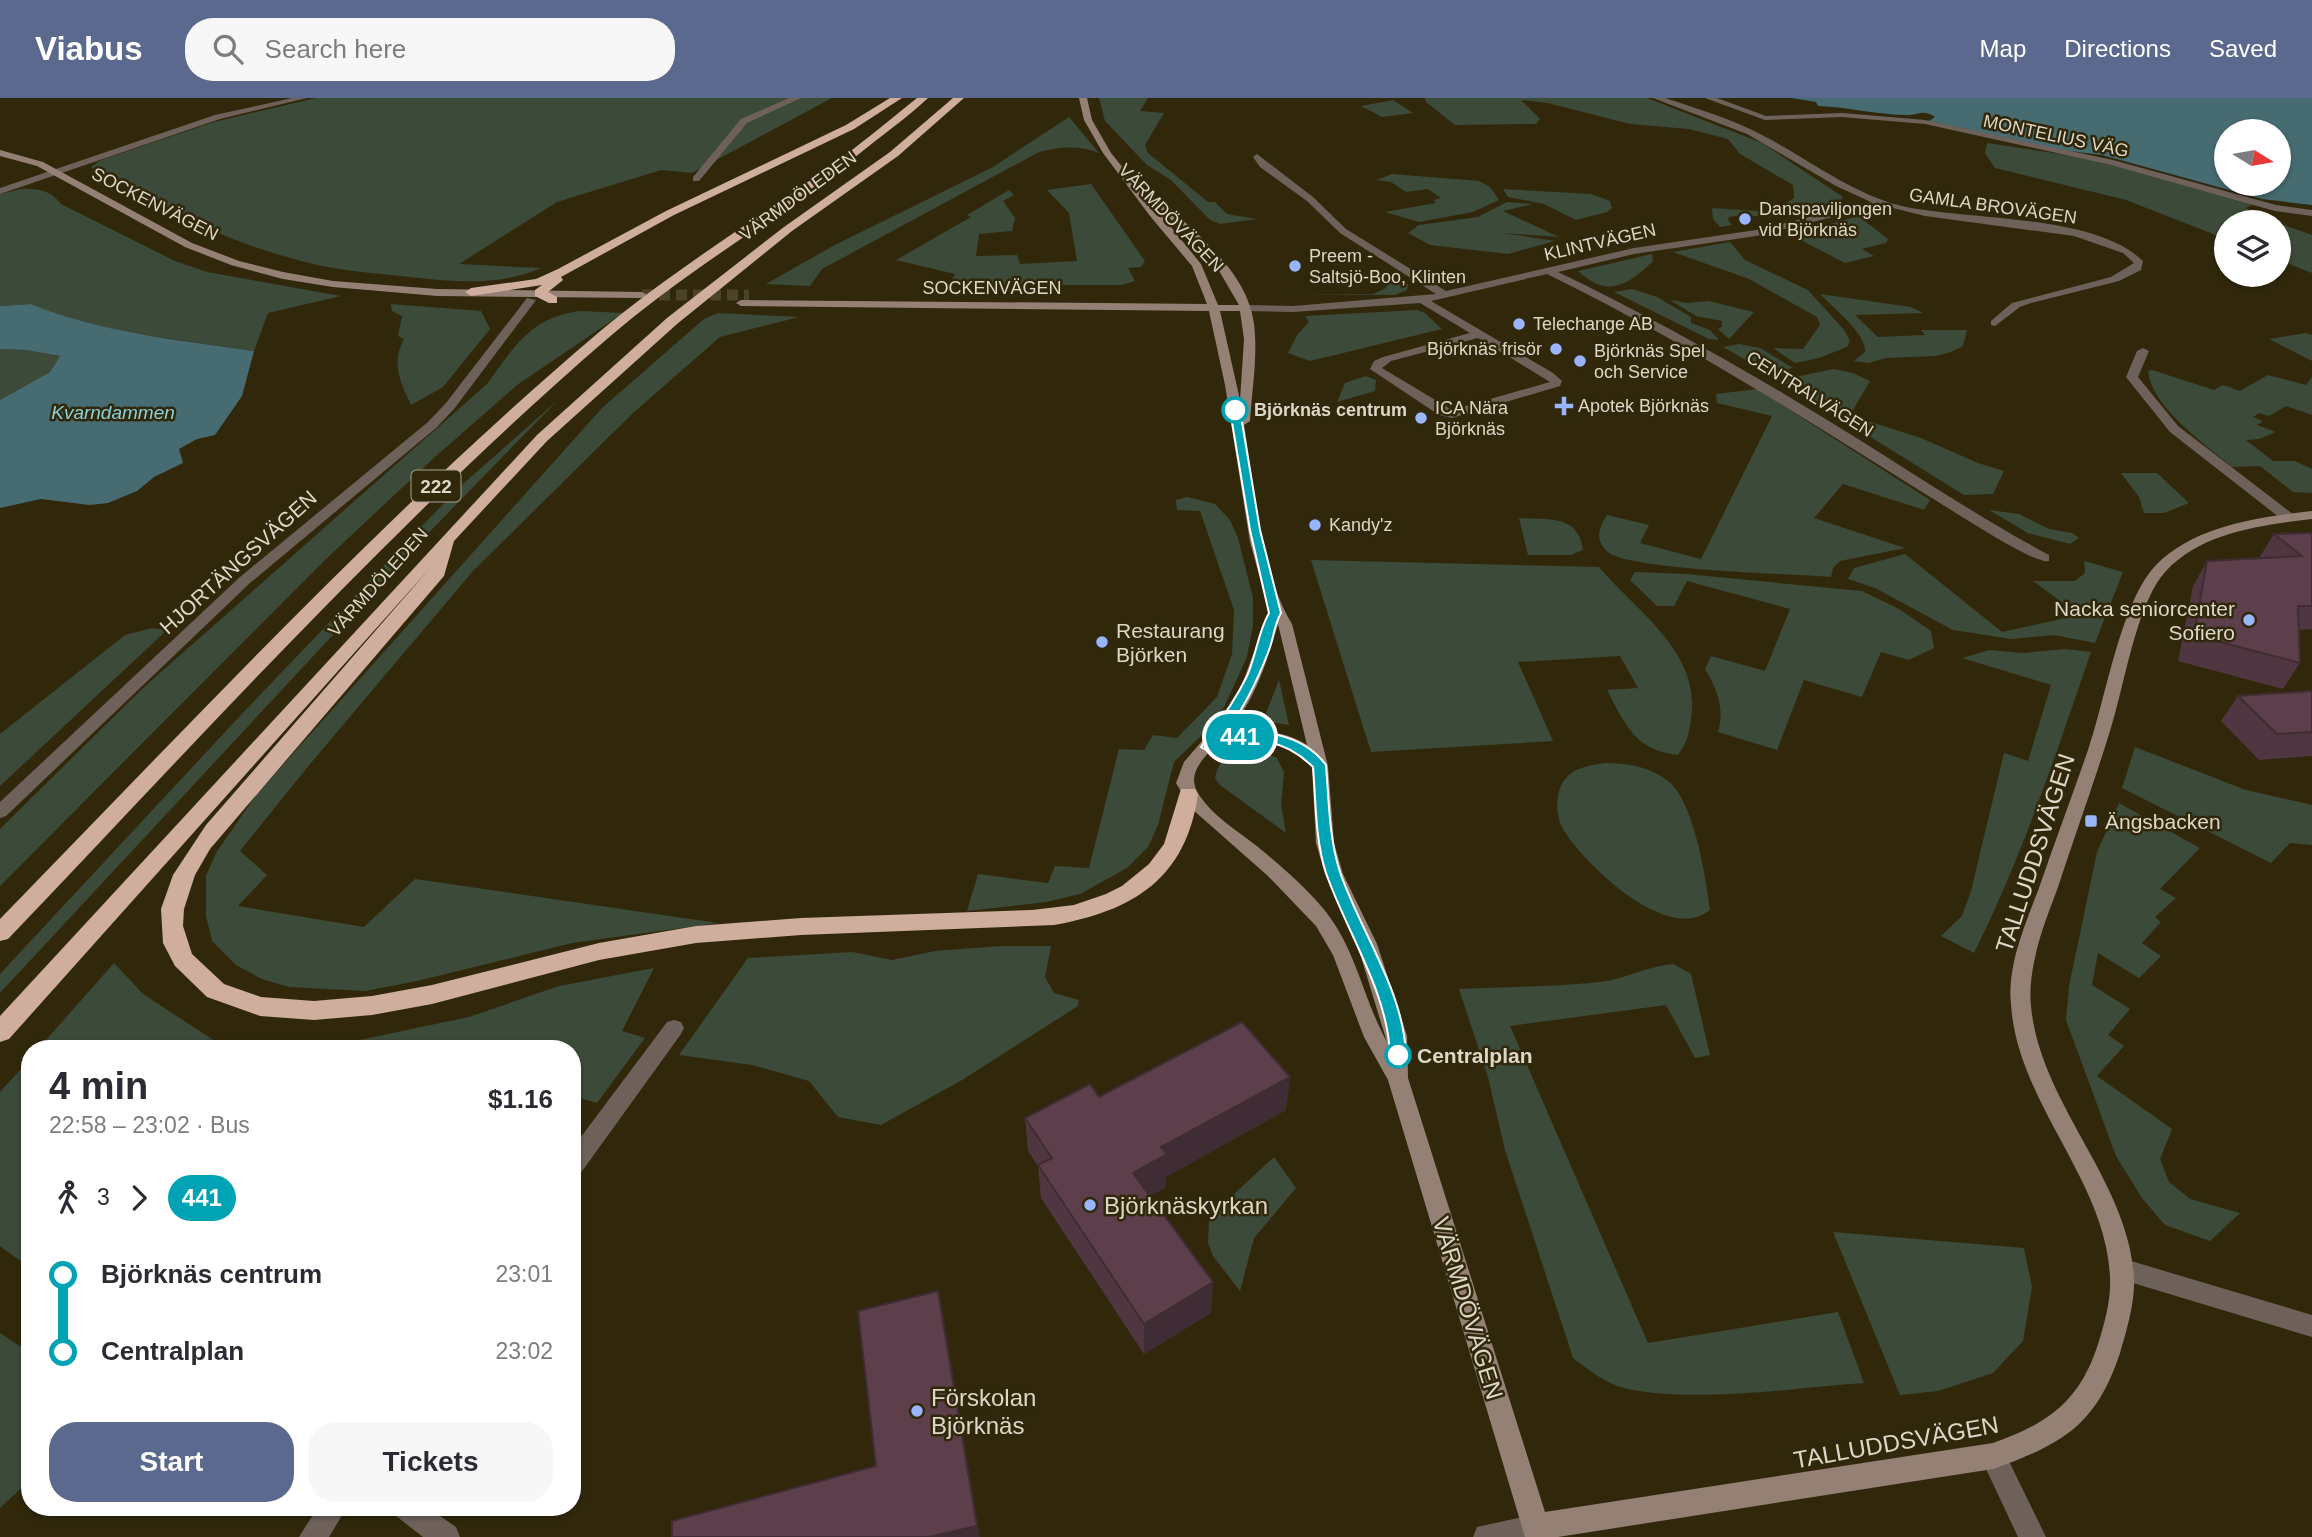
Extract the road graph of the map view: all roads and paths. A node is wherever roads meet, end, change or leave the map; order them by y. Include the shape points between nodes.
1 (303, 98) edge
2 (797, 98) edge
3 (897, 98) edge
4 (923, 98) edge
5 (959, 98) edge
6 (1083, 98) edge
7 (1657, 98) edge
8 (1709, 98) edge
9 (0, 153) edge
10 (1107, 153) junction
11 (1257, 157) dead end
12 (55, 172) junction
13 (696, 179) dead end
14 (0, 191) edge
15 (1879, 203) junction
16 (2312, 213) edge
17 (1550, 272) junction
18 (381, 290) junction
19 (471, 292) joint
20 (531, 293) junction
21 (1445, 295) junction
22 (745, 299) tunnel mouth
23 (552, 300) joint
24 (1422, 300) junction
25 (1210, 302) junction
26 (1242, 303) junction
27 (1995, 323) dead end
28 (1479, 334) junction
29 (2143, 351) dead end
30 (1242, 449) junction
31 (2312, 515) edge
32 (2289, 518) junction
33 (446, 540) junction
34 (2044, 558) dead end
35 (1275, 613) junction
36 (1208, 747) junction
37 (1320, 765) junction
38 (1188, 794) junction
39 (0, 812) edge
40 (0, 933) edge
41 (674, 1028) dead end
42 (0, 1032) edge
43 (1398, 1078) junction
44 (581, 1155) edge
45 (2122, 1269) junction
46 (2312, 1326) edge
47 (1993, 1456) junction
48 (328, 1516) edge
49 (417, 1516) edge
50 (1537, 1532) edge
51 (313, 1537) edge
52 (446, 1537) edge
53 (1487, 1537) edge
54 (2032, 1537) edge

1 - 12 street via 218,117
2 - 13 street via 744,121
3 - 20 highway via 803,152 621,239
4 - 40 highway, VÄRMDÖLEDEN / 222 via 835,168 691,267 605,334 474,448
5 - 33 highway, VÄRMDÖLEDEN / 222 via 894,154 788,229 672,321 542,438
6 - 10 main road, VÄRMDÖVÄGEN via 1090,125
7 - 15 street, GAMLA BROVÄGEN via 1761,138 1847,190
8 - 16 street, MONTELIUS VÄG via 1765,118 1842,115 1925,122 2103,161 2266,206
9 - 12 main road, SOCKENVÄGEN
10 - 25 main road, VÄRMDÖVÄGEN via 1196,265
10 - 26 main road, VÄRMDÖVÄGEN via 1208,251
11 - 21 street via 1343,232
12 - 14 street
12 - 18 main road, SOCKENVÄGEN via 186,243 234,262
15 - 17 street, KLINTVÄGEN via 1756,233 1634,251
15 - 27 street, GAMLA BROVÄGEN via 2072,232 2129,251 2139,263 2115,279 2017,305
17 - 21 street, KLINTVÄGEN
17 - 34 street, CENTRALVÄGEN via 1703,349 1992,531
18 - 19 main road, SOCKENVÄGEN
18 - 20 main road, SOCKENVÄGEN via 406,296
19 - 20 highway
20 - 23 highway
20 - 23 main road, SOCKENVÄGEN via 639,299
20 - 39 street, HJORTÄNGSVÄGEN via 501,342 432,425 245,580
21 - 24 street, KLINTVÄGEN
22 - 25 main road, SOCKENVÄGEN
24 - 26 street, KLINTVÄGEN via 1283,310
24 - 28 street
25 - 26 main road, SOCKENVÄGEN
25 - 30 main road, VÄRMDÖVÄGEN via 1222,338
26 - 30 main road, VÄRMDÖVÄGEN via 1249,339
28 - 28 street via 1387,359 1378,363 1377,369 1449,414 1556,384 1549,375
29 - 32 street via 2132,377 2158,412
30 - 35 main road, VÄRMDÖVÄGEN
31 - 32 main road, TALLUDDSVÄGEN
32 - 45 main road, TALLUDDSVÄGEN via 2225,531 2198,542 2178,554 2147,585 2105,725 2025,958 2020,1006 2027,1043 2044,1088 2102,1202
33 - 38 highway via 438,572 191,860 177,890 172,933 192,974 212,990 296,1011 363,1008 588,954 709,934 1045,918 1111,901 1136,888 1171,853
33 - 42 highway, VÄRMDÖLEDEN / 222
35 - 36 main road via 1254,675 1234,714
35 - 37 main road, VÄRMDÖVÄGEN via 1285,624
36 - 37 main road via 1236,737 1286,740
36 - 38 main road via 1186,769
37 - 43 main road, VÄRMDÖVÄGEN via 1325,843 1334,874 1367,944 1397,1036
38 - 43 main road, VÄRMDÖVÄGEN via 1209,818 1250,848 1328,928 1375,1038
41 - 44 street
43 - 50 main road, VÄRMDÖVÄGEN
45 - 46 street
45 - 47 main road, TALLUDDSVÄGEN via 2118,1317 2104,1367 2086,1402 2062,1426
47 - 50 main road, TALLUDDSVÄGEN
47 - 54 street
48 - 51 street
49 - 52 street
50 - 53 street

